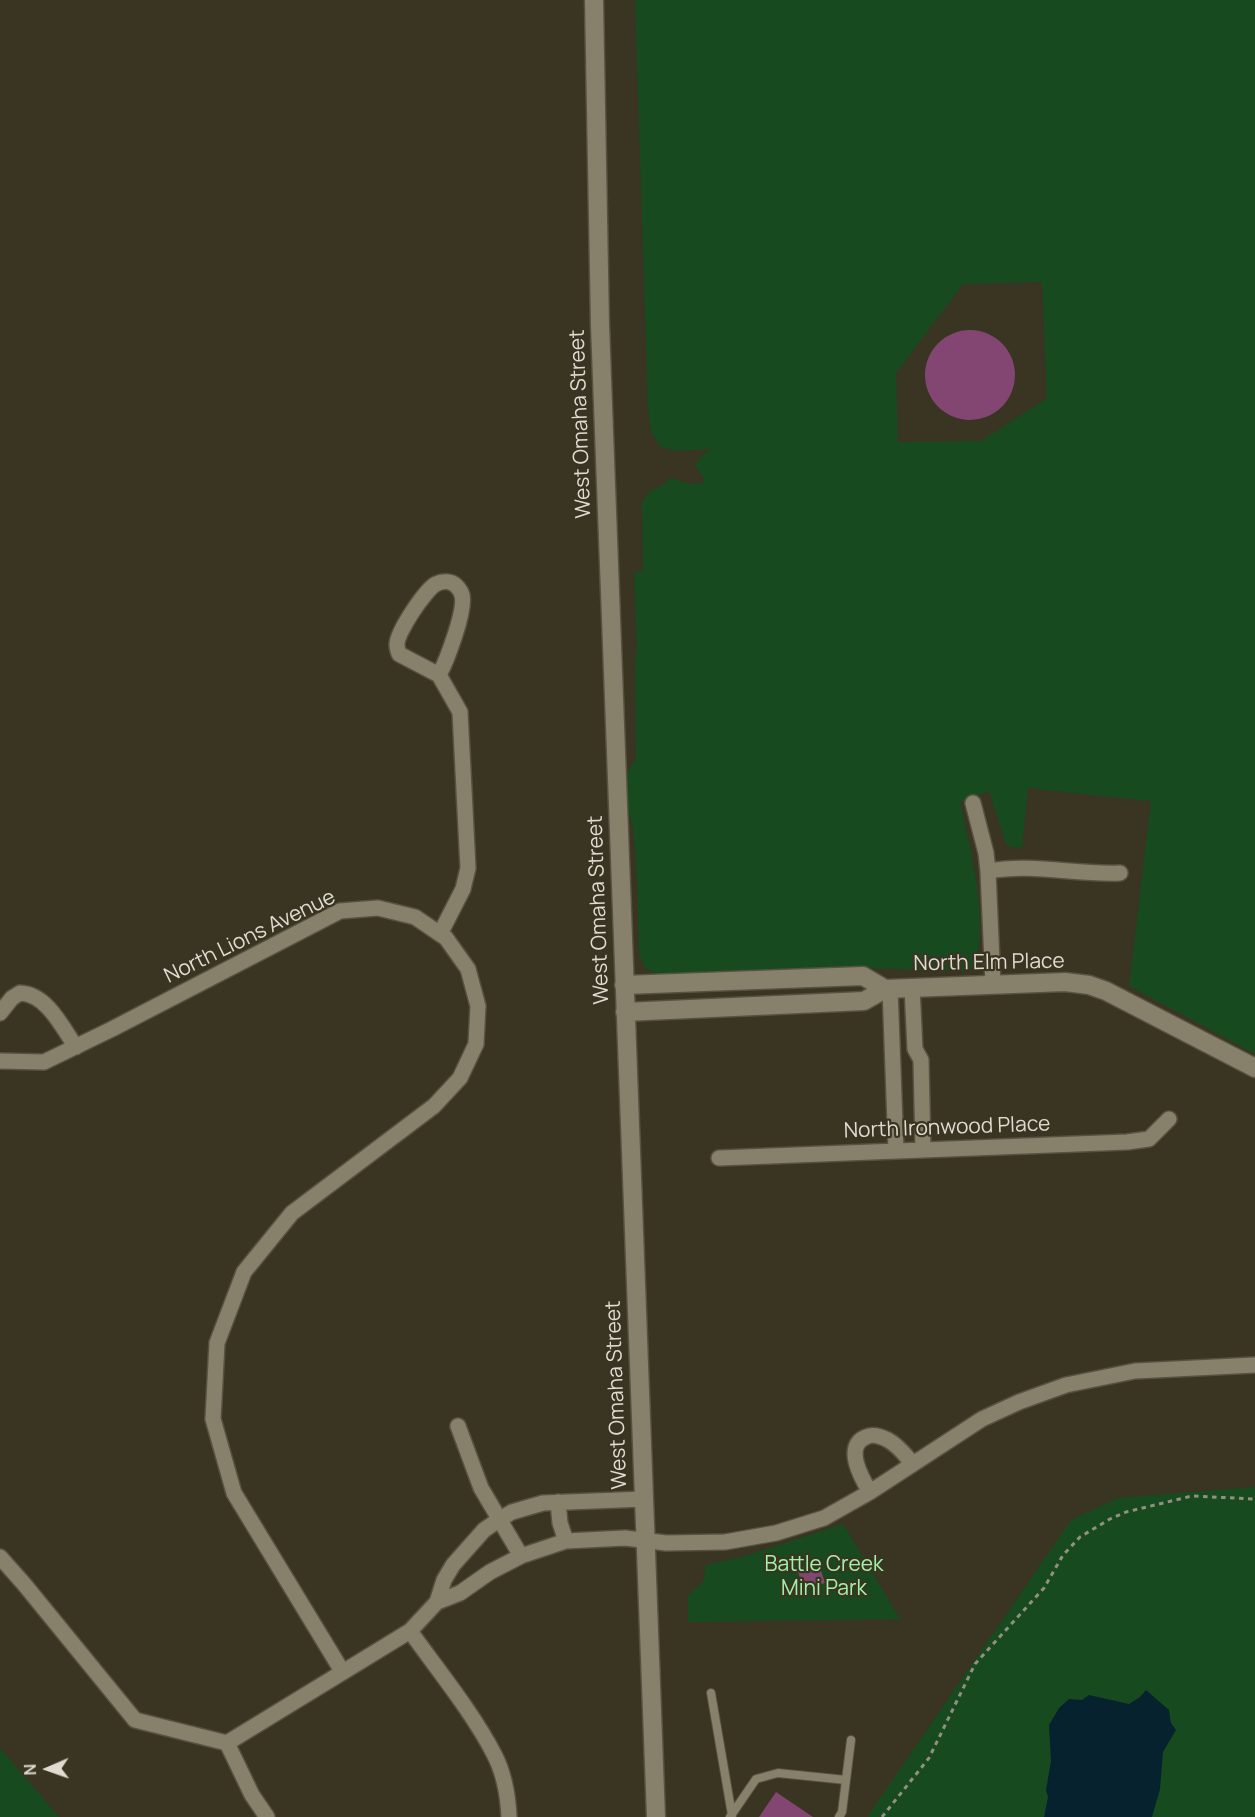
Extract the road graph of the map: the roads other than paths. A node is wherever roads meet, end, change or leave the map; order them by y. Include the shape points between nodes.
1 (594, 0) edge
2 (439, 675) junction
3 (973, 804) dead end
4 (988, 871) junction
5 (1120, 873) dead end
6 (443, 936) junction
7 (993, 984) junction
8 (624, 985) junction
9 (912, 987) junction
10 (888, 989) junction
11 (625, 1012) junction
12 (0, 1013) edge
13 (76, 1047) junction
14 (0, 1061) edge
15 (1255, 1068) edge
16 (1168, 1119) dead end
17 (923, 1150) junction
18 (896, 1151) junction
19 (719, 1158) dead end
20 (1255, 1365) edge
21 (458, 1426) dead end
22 (913, 1464) junction
23 (870, 1492) junction
24 (644, 1499) junction
25 (558, 1502) junction
26 (500, 1519) junction
27 (645, 1540) junction
28 (566, 1542) junction
29 (521, 1556) junction
30 (0, 1557) edge
31 (437, 1602) junction
32 (410, 1631) junction
33 (342, 1671) junction
34 (711, 1693) dead end
35 (851, 1740) dead end
36 (227, 1743) junction
37 (846, 1780) junction
38 (731, 1816) edge
39 (267, 1817) edge
40 (509, 1817) edge
41 (656, 1817) edge
42 (839, 1817) edge

1 - 8 main road, West Omaha Street via 600,325
2 - 2 street via 399,654 396,644 426,592 436,584 451,582 462,594 461,610
2 - 6 street via 460,712 468,868
3 - 4 street
4 - 5 street via 1033,867
4 - 7 street
6 - 13 street, North Lions Avenue via 415,917 378,908 340,911
6 - 33 street via 468,969 478,1006 476,1044 460,1078 434,1106 292,1213 244,1272 217,1343 213,1419 234,1493
7 - 9 main road, North Elm Place
7 - 15 main road, North Elm Place via 1089,985
8 - 10 main road, North Elm Place via 863,976
8 - 11 main road, West Omaha Street
9 - 10 main road, North Elm Place
9 - 17 street via 915,1049 921,1060
10 - 11 main road, North Elm Place via 864,1001
10 - 18 street
11 - 24 main road, West Omaha Street
12 - 13 street via 20,993 36,996
13 - 14 street, North Lions Avenue via 44,1062
16 - 17 street, North Ironwood Place via 1149,1139 1127,1142
17 - 18 street, North Ironwood Place
18 - 19 street, North Ironwood Place
20 - 22 street via 1135,1371 1066,1385 982,1419
21 - 26 street via 475,1474
22 - 23 street
22 - 23 street via 890,1441 872,1435 862,1438 855,1456 860,1476
23 - 27 street via 824,1518 776,1533 725,1542
24 - 25 street
24 - 27 main road, West Omaha Street
25 - 26 street via 529,1506
25 - 28 street
26 - 29 street
26 - 31 street via 484,1530 453,1565
27 - 28 street
27 - 41 main road, West Omaha Street
28 - 29 street
29 - 31 street
30 - 36 street via 135,1720
31 - 32 street
32 - 33 street
32 - 40 street via 494,1754
33 - 36 street
34 - 38 lane
35 - 37 lane
36 - 39 street
37 - 38 lane via 778,1773 756,1779
37 - 42 lane

